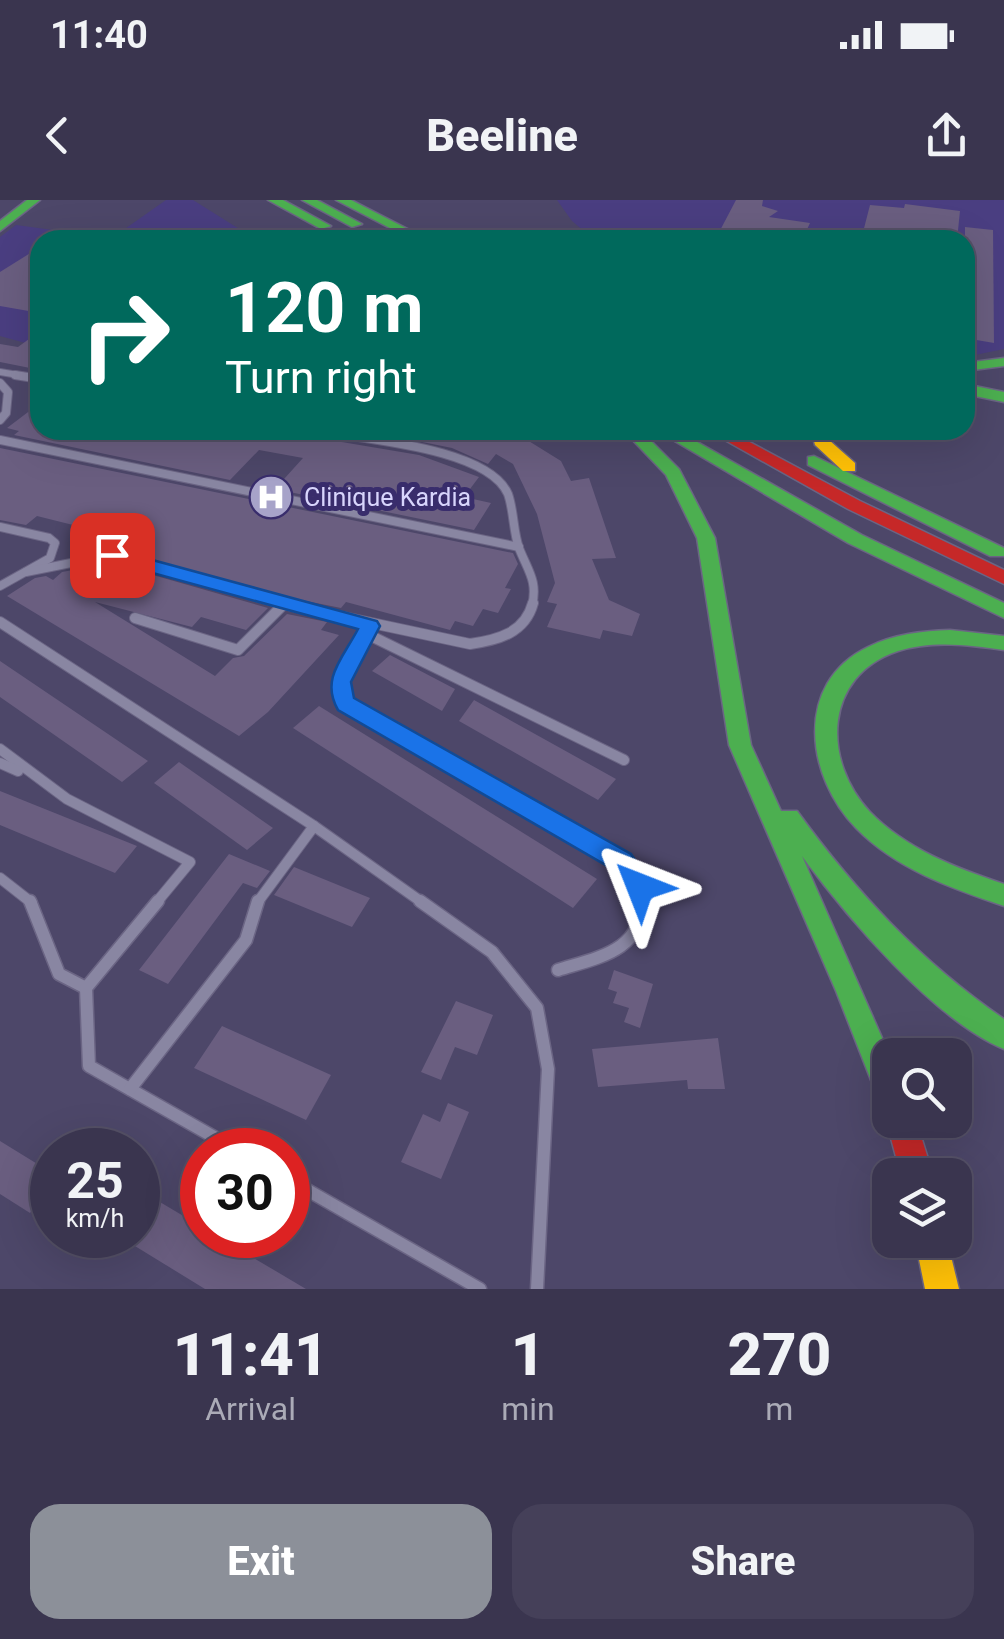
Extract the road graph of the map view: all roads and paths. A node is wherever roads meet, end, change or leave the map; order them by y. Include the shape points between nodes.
1 (34, 200) edge
2 (274, 200) edge
3 (308, 200) edge
4 (342, 200) edge
5 (0, 226) edge
6 (331, 230) edge
7 (366, 230) edge
8 (403, 230) edge
9 (1004, 362) edge
10 (975, 366) edge
11 (0, 372) edge
12 (30, 377) edge
13 (0, 382) edge
14 (975, 391) edge
15 (1004, 397) edge
16 (0, 420) edge
17 (0, 440) edge
18 (367, 440) edge
19 (641, 440) edge
20 (681, 440) edge
21 (734, 440) edge
22 (775, 440) edge
23 (820, 440) edge
24 (906, 505) junction
25 (0, 527) edge
26 (519, 547) junction
27 (1004, 555) edge
28 (26, 572) junction
29 (1004, 578) edge
30 (0, 586) edge
31 (283, 605) junction
32 (1004, 611) edge
33 (135, 618) dead end
34 (0, 622) edge
35 (368, 629) junction
36 (1004, 643) edge
37 (740, 745) junction
38 (0, 749) edge
39 (624, 760) dead end
40 (0, 763) edge
41 (28, 776) junction
42 (314, 826) junction
43 (0, 878) edge
44 (1004, 895) edge
45 (558, 970) dead end
46 (86, 988) junction
47 (1004, 1035) edge
48 (872, 1046) edge
49 (130, 1089) junction
50 (198, 1128) edge
51 (310, 1192) edge
52 (936, 1258) edge
53 (480, 1289) edge
54 (537, 1289) edge
55 (942, 1289) edge

1 - 5 main road
2 - 6 main road
3 - 7 main road
4 - 8 main road
9 - 10 main road
11 - 12 street
13 - 16 street via 8,392
14 - 15 main road
17 - 26 street
18 - 26 street via 459,457 488,472 507,492
19 - 37 main road via 672,472 706,538
20 - 32 main road via 792,505
21 - 29 main road
22 - 24 main road
23 - 24 main road
24 - 27 main road
25 - 28 street via 56,543 50,558
26 - 35 street via 537,586 528,618 501,640 470,644
28 - 30 street
28 - 31 street via 112,555
31 - 33 street via 238,650
31 - 35 street
34 - 42 street
35 - 39 street
35 - 45 street via 340,682 346,704 634,874 644,902 636,931 613,952
36 - 44 main road via 918,638 871,652 838,680 822,724 826,759 847,802 884,840 943,875
37 - 47 main road via 834,886 894,952
37 - 48 main road
38 - 41 street
40 - 41 street
41 - 46 street via 81,810 190,862
42 - 49 street via 260,895 246,940
42 - 54 street via 492,952 537,1008 548,1068
43 - 46 street via 42,914 59,974
46 - 49 street via 89,1066
49 - 50 street
51 - 53 street
52 - 55 main road

